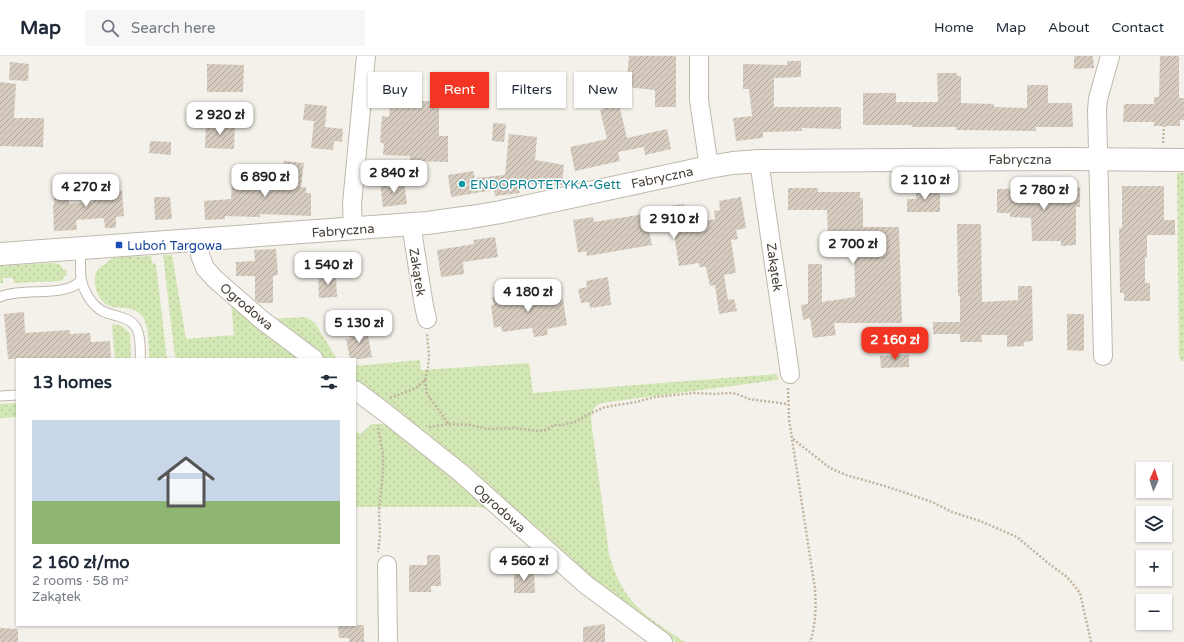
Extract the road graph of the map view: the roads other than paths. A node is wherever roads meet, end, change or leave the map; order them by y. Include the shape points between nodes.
1 (366, 56) edge
2 (699, 56) edge
3 (1110, 56) edge
4 (1098, 159) junction
5 (759, 160) junction
6 (1184, 160) edge
7 (709, 167) junction
8 (411, 224) junction
9 (353, 229) junction
10 (198, 240) junction
11 (80, 248) junction
12 (0, 254) edge
13 (82, 280) junction
14 (0, 297) edge
15 (427, 319) road end
16 (1103, 356) dead end
17 (140, 358) edge
18 (313, 358) edge
19 (790, 374) road end
20 (356, 391) edge
21 (16, 395) edge
22 (0, 396) edge
23 (387, 565) road end
24 (388, 642) edge
25 (663, 642) edge

1 - 9 street via 353,198
2 - 7 street via 699,100
3 - 4 street via 1098,99
4 - 5 street, Fabryczna
4 - 6 street, Fabryczna
4 - 16 street
5 - 7 street, Fabryczna
5 - 19 street, Zakątek
7 - 8 street, Fabryczna via 501,212
8 - 9 street, Fabryczna
8 - 15 street, Zakątek
9 - 10 street, Fabryczna
10 - 11 street, Fabryczna
10 - 18 street, Ogrodowa via 205,268 215,279 262,320
11 - 12 street, Fabryczna
11 - 13 lane
13 - 14 lane via 70,289 14,293
13 - 17 lane via 98,309 134,323 138,330
20 - 25 street, Ogrodowa via 481,490 585,584
21 - 22 lane
23 - 24 street

